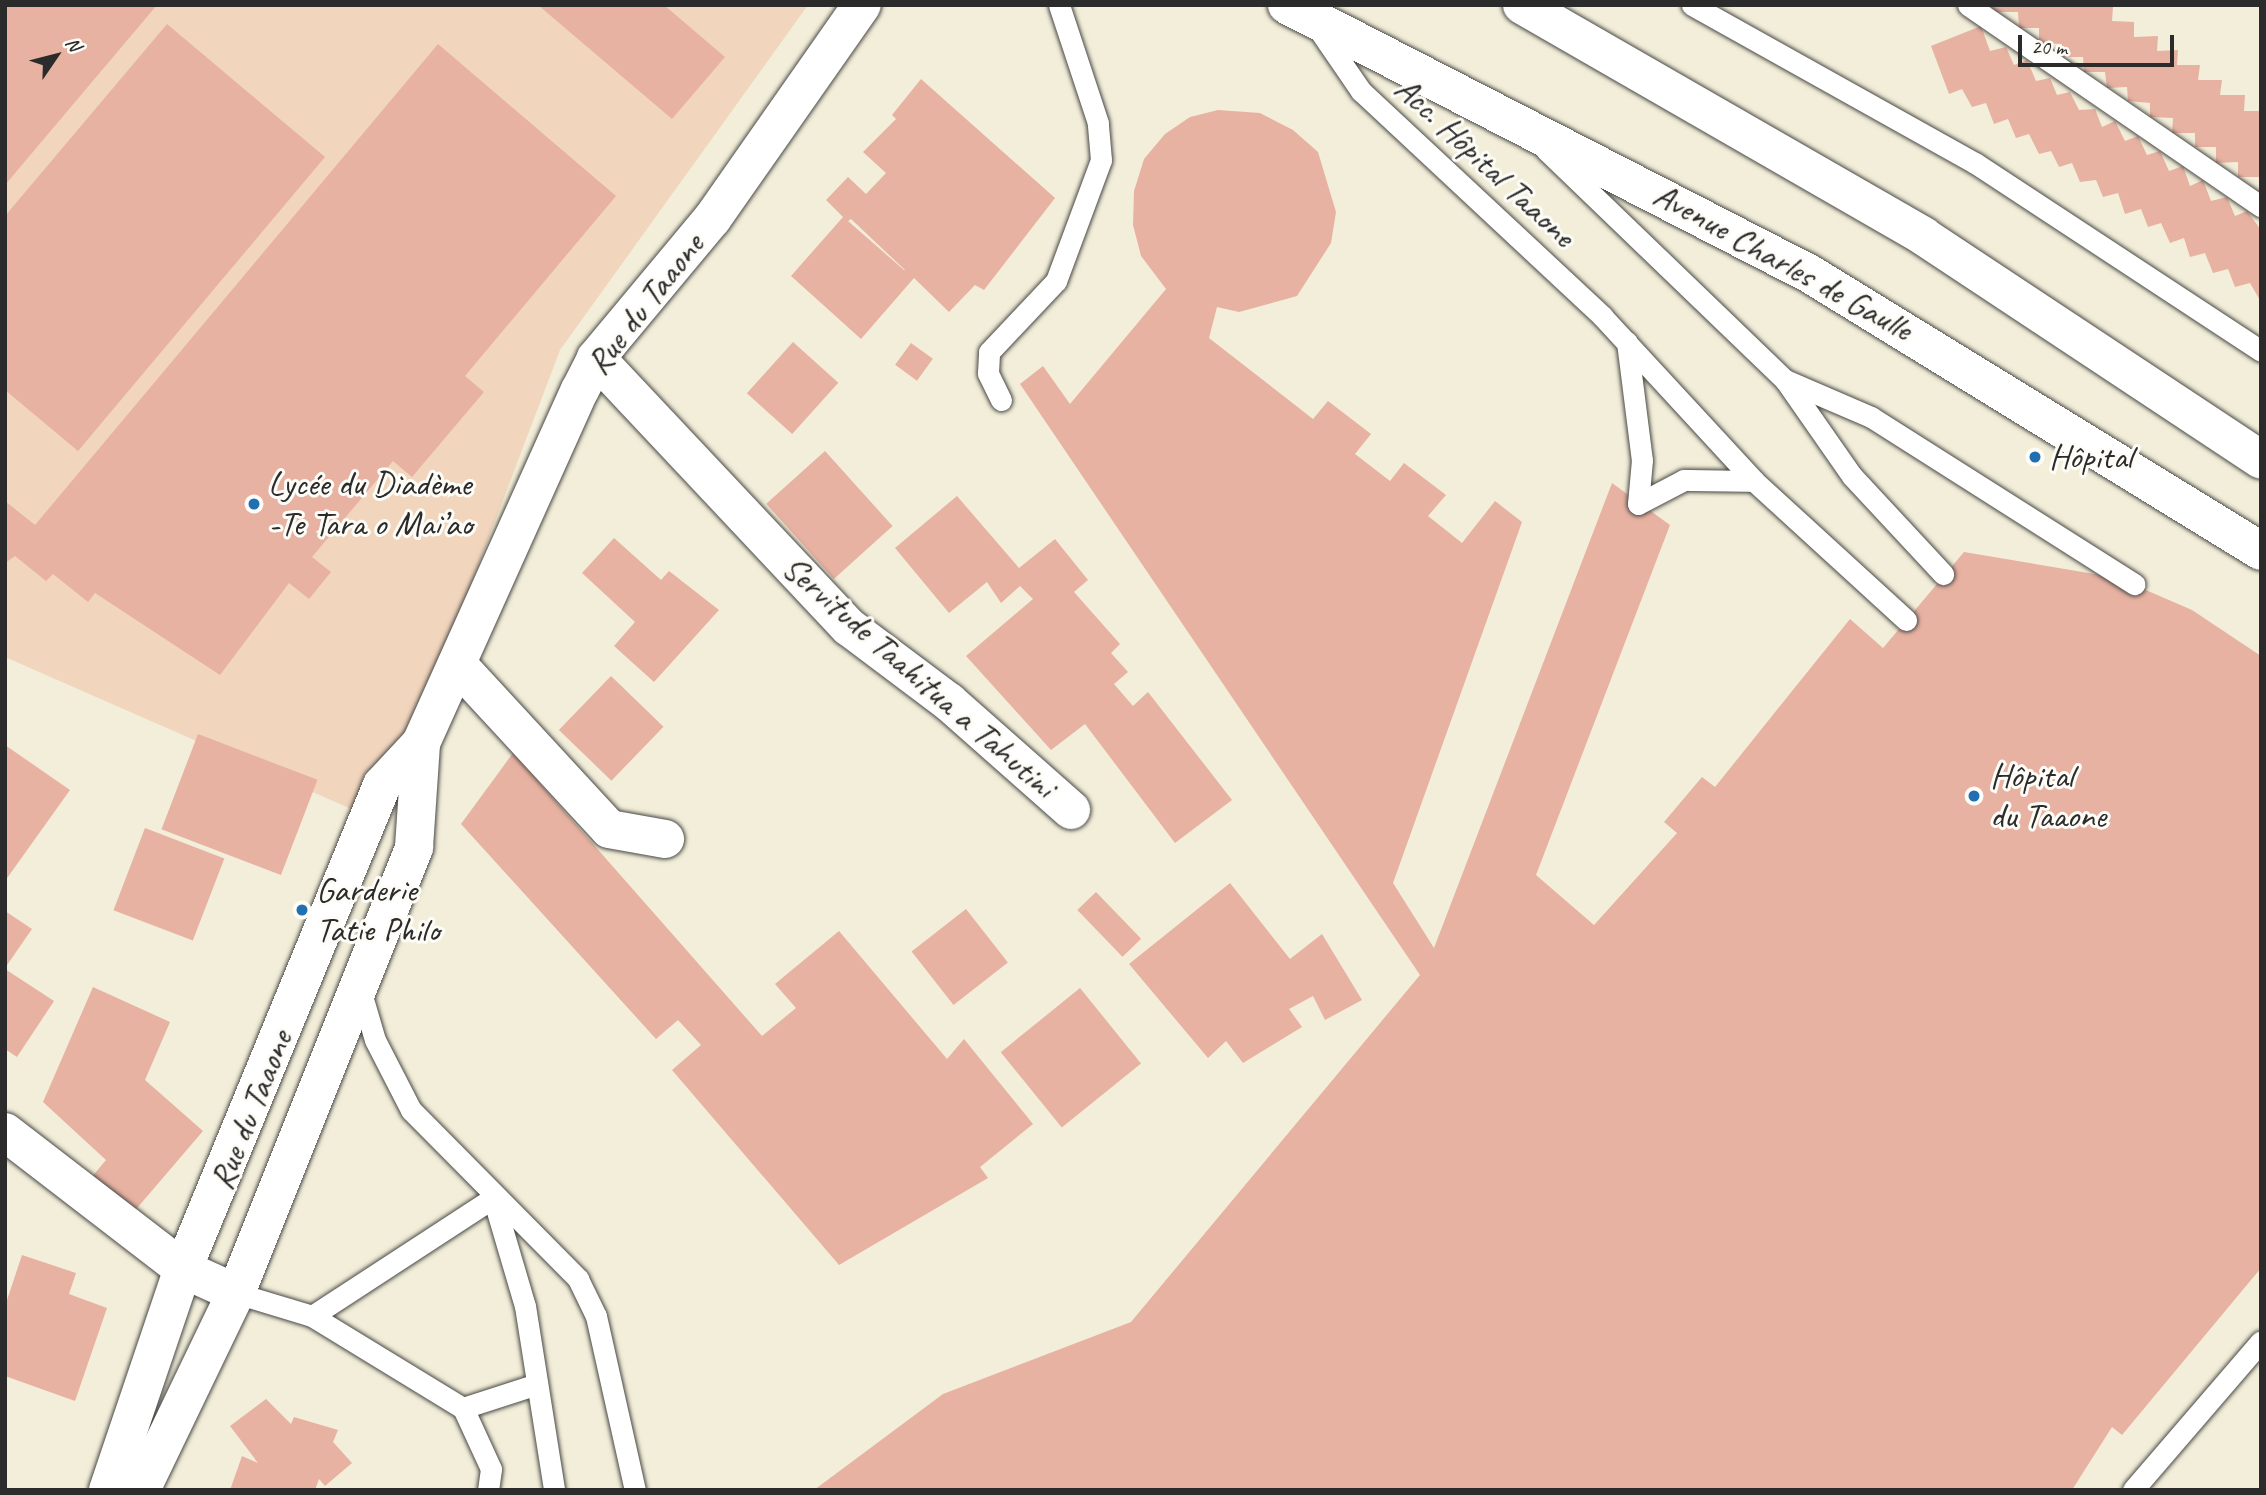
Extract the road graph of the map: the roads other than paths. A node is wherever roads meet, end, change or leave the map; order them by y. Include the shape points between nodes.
1 (862, 5) edge
2 (1059, 5) edge
3 (1522, 5) edge
4 (1692, 5) edge
5 (1968, 5) edge
6 (1300, 13) edge
7 (1517, 121) junction
8 (2261, 206) edge
9 (1627, 342) junction
10 (2261, 351) edge
11 (596, 358) junction
12 (1785, 380) junction
13 (1001, 400) dead end
14 (2261, 460) edge
15 (1754, 481) junction
16 (2261, 551) edge
17 (1943, 575) dead end
18 (2134, 584) dead end
19 (1906, 620) dead end
20 (457, 664) junction
21 (421, 743) junction
22 (1071, 810) dead end
23 (665, 839) dead end
24 (359, 986) junction
25 (5, 1132) edge
26 (493, 1198) junction
27 (183, 1269) junction
28 (236, 1293) junction
29 (312, 1316) junction
30 (2261, 1341) edge
31 (537, 1384) junction
32 (463, 1408) junction
33 (108, 1490) edge
34 (141, 1490) edge
35 (488, 1490) edge
36 (554, 1490) edge
37 (635, 1490) edge
38 (2133, 1490) edge

1 - 11 main road, Rue du Taaone via 712,219
2 - 13 lane via 1098,123 1101,160 1056,281 989,352 988,373
3 - 14 main road via 1923,236
4 - 10 lane via 1975,163
5 - 8 lane
6 - 7 main road, Avenue Charles de Gaulle
6 - 9 lane, Acc. Hôpital Taaone via 1361,92
7 - 12 lane
7 - 16 main road, Avenue Charles de Gaulle via 1810,274
9 - 15 lane, Acc. Hôpital Taaone
9 - 15 lane via 1642,460 1638,504 1684,480
11 - 20 main road, Rue du Taaone
11 - 22 main road, Servitude Taahitua a Tahutini via 849,627 949,702
12 - 17 lane via 1852,476
12 - 18 lane via 1871,417
15 - 19 lane, Acc. Hôpital Taaone
20 - 21 main road, Rue du Taaone
20 - 23 main road via 609,829
21 - 24 main road, Rue du Taaone via 414,847
21 - 27 main road, Rue du Taaone via 382,785
24 - 26 lane via 374,1040 411,1110
24 - 28 main road, Rue du Taaone
25 - 27 main road
26 - 29 lane
26 - 31 lane via 525,1306
26 - 37 lane via 578,1279 596,1317
27 - 28 main road
27 - 33 main road, Rue du Taaone
28 - 29 lane
28 - 34 main road, Rue du Taaone
29 - 32 lane
30 - 38 lane
31 - 32 lane
31 - 36 lane
32 - 35 lane via 491,1469

